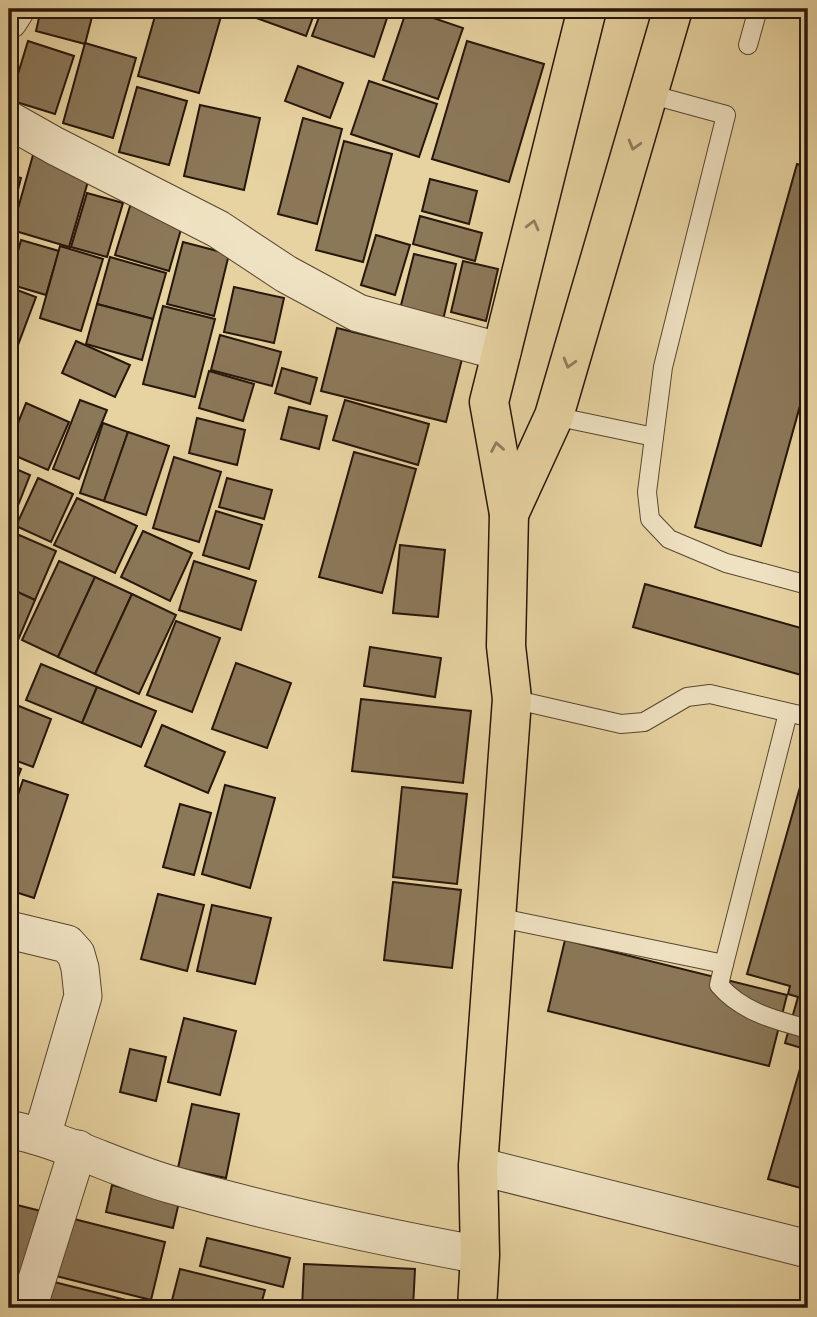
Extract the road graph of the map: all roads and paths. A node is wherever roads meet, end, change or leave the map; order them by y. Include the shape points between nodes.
1 (16, 9) edge
2 (587, 9) edge
3 (673, 9) edge
4 (758, 9) edge
5 (9, 20) edge
6 (748, 45) dead end
7 (649, 94) junction
8 (9, 120) edge
9 (502, 352) junction
10 (554, 416) junction
11 (654, 437) junction
12 (509, 514) junction
13 (808, 585) edge
14 (512, 699) junction
15 (788, 713) junction
16 (808, 717) edge
17 (496, 917) junction
18 (9, 930) edge
19 (724, 964) junction
20 (808, 1029) edge
21 (25, 1133) edge
22 (78, 1149) junction
23 (478, 1166) junction
24 (808, 1249) edge
25 (480, 1255) junction
26 (28, 1308) edge
27 (477, 1308) edge

1 - 5 street
9 -> 2 main road
3 - 7 main road
4 - 6 lane
7 -> 10 main road
7 - 11 lane via 726,114 663,367
8 - 9 street via 218,229 286,274 358,313
12 -> 9 main road via 489,402
10 - 11 lane
10 - 12 main road
11 - 13 lane via 647,492 650,519 669,539 726,564
12 - 14 main road via 506,646
14 - 15 lane via 621,724 644,722 687,697 710,694
14 - 17 main road
15 - 16 lane
15 - 19 lane
17 - 19 lane
17 - 23 main road
18 - 21 street via 67,944 76,954 83,996
19 - 20 lane via 719,985 730,998 765,1017
21 - 22 street
22 - 25 street via 167,1183 396,1241
22 - 26 street
23 - 24 street
23 - 25 main road
25 - 27 main road

